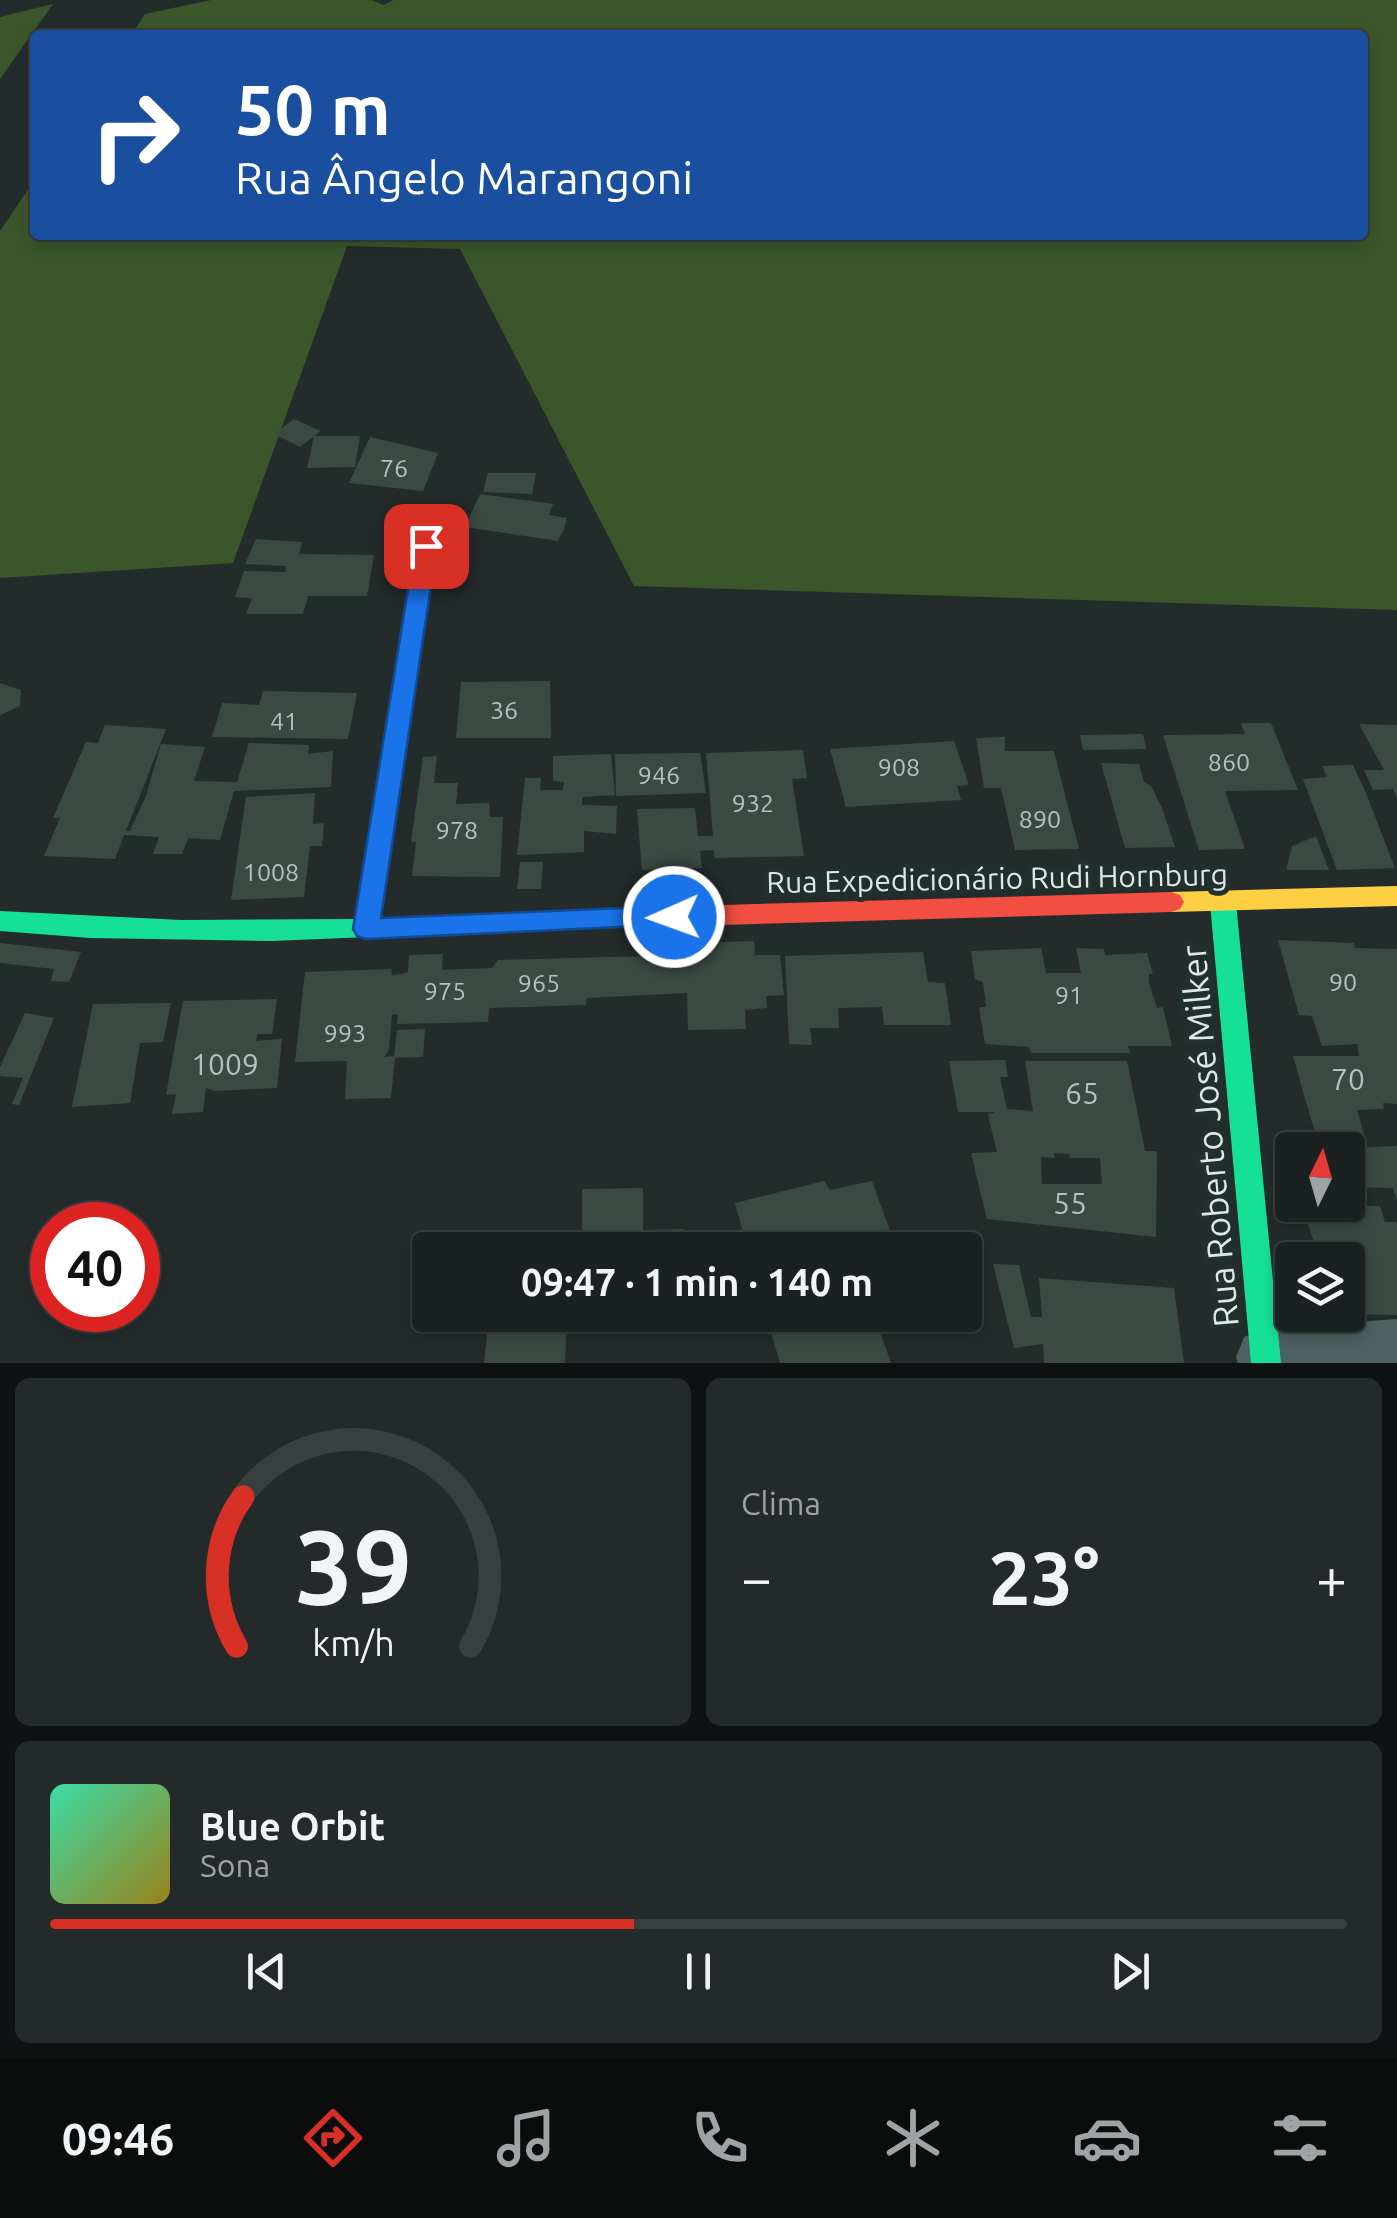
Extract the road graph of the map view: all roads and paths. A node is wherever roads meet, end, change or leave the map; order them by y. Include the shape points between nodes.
1 (426, 546) dead end
2 (1397, 896) edge
3 (1222, 903) junction
4 (0, 921) edge
5 (366, 929) junction
6 (1397, 1347) edge
7 (1265, 1360) edge

1 - 5 street
2 - 3 street, Rua Expedicionário Rudi Hornburg
3 - 5 street, Rua Expedicionário Rudi Hornburg
3 - 7 street, Rua Roberto José Milker
4 - 5 street, Rua Expedicionário Rudi Hornburg via 181,932
6 - 7 street

